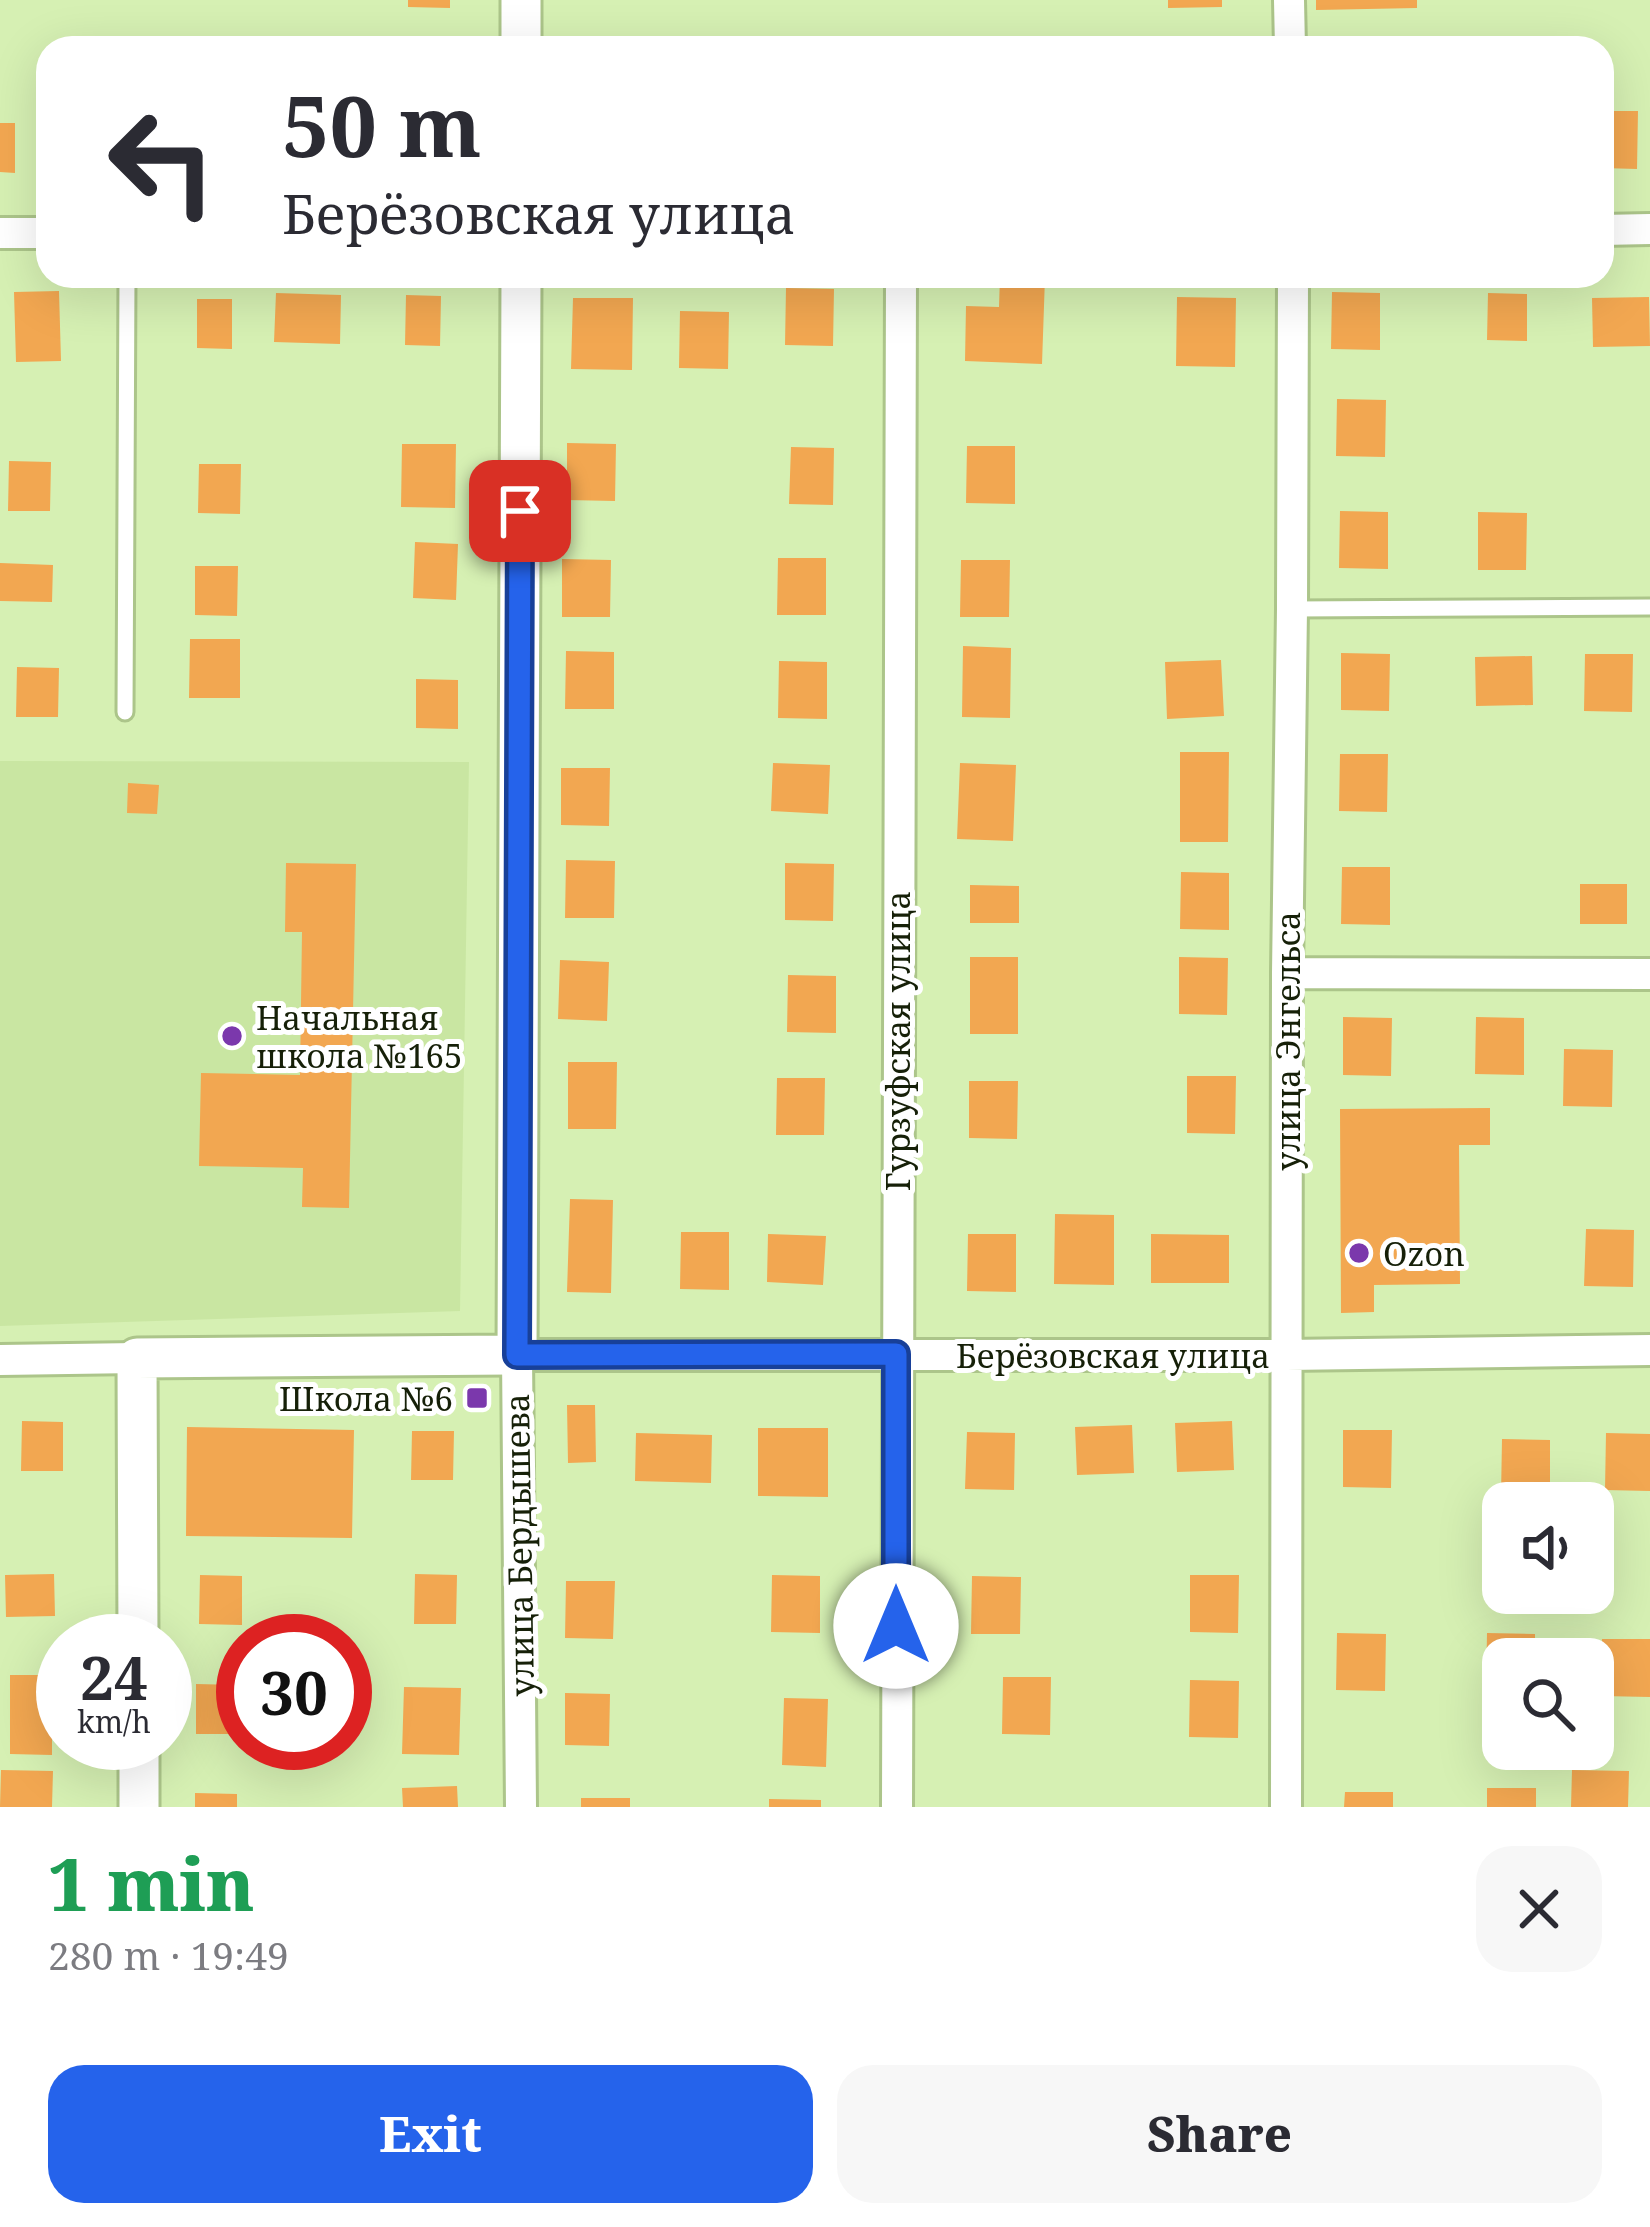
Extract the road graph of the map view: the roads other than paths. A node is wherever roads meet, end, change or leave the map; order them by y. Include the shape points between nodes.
1 (521, 0) edge
2 (1289, 0) edge
3 (521, 36) edge
4 (1290, 36) edge
5 (1650, 229) edge
6 (1614, 230) edge
7 (0, 233) edge
8 (36, 233) edge
9 (127, 288) edge
10 (521, 288) edge
11 (901, 288) edge
12 (1293, 288) edge
13 (1650, 607) edge
14 (1292, 609) junction
15 (125, 712) dead end
16 (1287, 973) junction
17 (1650, 974) edge
18 (1650, 1350) edge
19 (896, 1354) junction
20 (517, 1355) junction
21 (1286, 1355) junction
22 (137, 1358) junction
23 (0, 1360) edge
24 (138, 1614) edge
25 (139, 1770) edge
26 (139, 1807) edge
27 (521, 1807) edge
28 (897, 1807) edge
29 (1286, 1807) edge

1 - 3 street
2 - 4 street
5 - 6 street
7 - 8 street
9 - 15 lane
10 - 20 street, улица Бердышева
11 - 19 street, Гурзуфская улица
12 - 14 street, улица Энгельса
13 - 14 lane
14 - 16 street, улица Энгельса
16 - 17 street
16 - 21 street, улица Энгельса
18 - 21 street, Берёзовская улица
19 - 20 street, Берёзовская улица
19 - 21 street, Берёзовская улица
19 - 28 street, Гурзуфская улица
20 - 22 street, Берёзовская улица
20 - 27 street, улица Бердышева
21 - 29 street, улица Энгельса
22 - 23 street, Берёзовская улица
22 - 24 street
25 - 26 street

